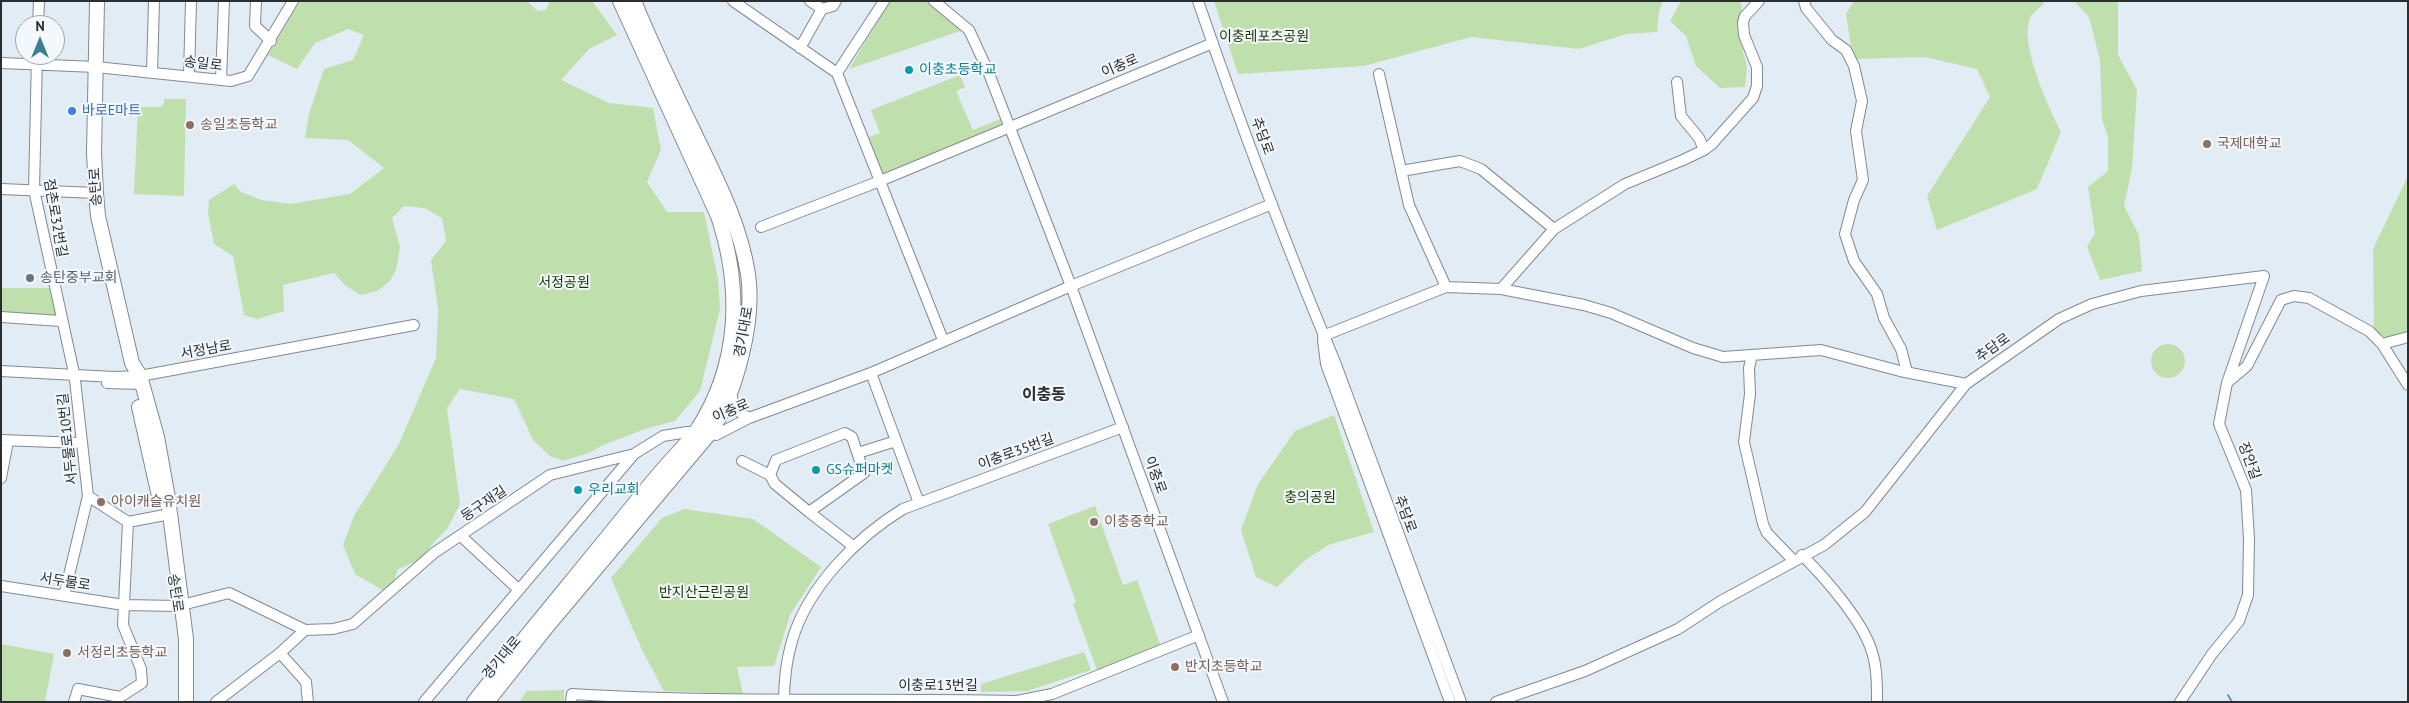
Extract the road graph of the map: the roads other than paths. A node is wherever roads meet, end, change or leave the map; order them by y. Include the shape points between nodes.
1 (39, 1) edge
2 (98, 1) edge
3 (154, 1) edge
4 (191, 1) edge
5 (224, 1) edge
6 (256, 1) edge
7 (293, 1) edge
8 (620, 1) edge
9 (634, 1) edge
10 (733, 1) edge
11 (810, 1) edge
12 (836, 1) edge
13 (884, 1) edge
14 (934, 1) edge
15 (1198, 1) edge
16 (1759, 1) edge
17 (1804, 1) edge
18 (822, 9) junction
19 (38, 15) edge
20 (271, 41) junction
21 (1213, 42) junction
22 (800, 48) junction
23 (15, 62) edge
24 (1, 63) edge
25 (65, 63) edge
26 (37, 65) edge
27 (96, 67) junction
28 (152, 73) junction
29 (837, 73) junction
30 (1379, 74) dead end
31 (189, 76) junction
32 (221, 80) junction
33 (1677, 82) dead end
34 (1010, 127) junction
35 (1704, 150) junction
36 (1401, 171) junction
37 (880, 181) junction
38 (1, 189) edge
39 (34, 190) junction
40 (96, 193) junction
41 (1272, 204) junction
42 (761, 227) dead end
43 (1554, 229) junction
44 (2264, 276) joint
45 (1071, 286) junction
46 (1446, 287) junction
47 (1501, 289) junction
48 (1, 317) edge
49 (61, 320) junction
50 (414, 325) dead end
51 (1323, 336) junction
52 (2408, 337) edge
53 (943, 340) junction
54 (2382, 344) junction
55 (1752, 355) junction
56 (1, 371) edge
57 (1907, 372) junction
58 (870, 373) junction
59 (74, 377) junction
60 (1, 378) edge
61 (136, 378) junction
62 (2227, 383) junction
63 (1966, 384) junction
64 (2408, 385) edge
65 (730, 390) junction
66 (749, 418) junction
67 (1123, 427) junction
68 (703, 432) junction
69 (4, 441) edge
70 (896, 441) junction
71 (82, 443) junction
72 (858, 453) junction
73 (634, 454) junction
74 (742, 460) dead end
75 (597, 463) junction
76 (770, 475) junction
77 (1, 478) edge
78 (609, 486) junction
79 (88, 496) junction
80 (919, 503) junction
81 (809, 512) junction
82 (166, 515) junction
83 (128, 522) junction
84 (461, 536) junction
85 (853, 546) junction
86 (1798, 558) junction
87 (1, 586) edge
88 (519, 590) junction
89 (64, 596) junction
90 (180, 605) junction
91 (124, 606) junction
92 (546, 621) junction
93 (305, 630) junction
94 (1199, 636) junction
95 (280, 653) junction
96 (599, 699) edge
97 (666, 700) edge
98 (784, 701) edge
99 (74, 702) edge
100 (180, 702) edge
101 (186, 702) edge
102 (216, 702) edge
103 (308, 702) edge
104 (424, 702) edge
105 (466, 702) edge
106 (474, 702) edge
107 (487, 702) edge
108 (495, 702) edge
109 (572, 702) edge
110 (1223, 702) edge
111 (1450, 702) edge
112 (1461, 702) edge
113 (1496, 702) edge
114 (1877, 702) edge
115 (2180, 702) edge

1 - 19 street
2 - 27 main road, 송탄로
3 - 28 street
4 - 31 street
5 - 32 street
6 - 20 street via 255,26
7 - 20 street, 송일로
8 - 68 main road, 경기대로 via 718,216 731,263 735,299 730,348
9 - 65 main road, 경기대로 via 728,206 743,251 749,301 745,335
10 - 22 street
11 - 18 street
12 - 18 street via 833,6
13 - 29 street
14 - 34 street, 이충로 via 969,30
15 - 21 street, 추담로
16 - 35 street via 1743,22 1744,35 1757,67 1753,98
17 - 57 street via 1832,40 1846,50 1854,66 1862,102 1856,131 1863,180 1845,234 1854,261 1877,294 1884,318 1901,348
18 - 22 street
20 - 32 street, 송일로 via 248,76
21 - 34 street, 이충로
21 - 41 street, 추담로
22 - 29 street
23 - 24 street, 송일로
25 - 27 street, 송일로
26 - 39 street, 점촌로32번길
27 - 28 street, 송일로
27 - 40 main road, 송탄로
28 - 31 street, 송일로
29 - 37 street
30 - 36 street
31 - 32 street, 송일로
33 - 35 street via 1681,116 1699,138
34 - 37 street, 이충로
34 - 45 street, 이충로
35 - 43 street via 1625,184
36 - 43 street via 1460,161 1482,169
36 - 46 street via 1409,205
37 - 42 street, 이충로
37 - 53 street
38 - 39 street
39 - 40 street
39 - 49 street, 점촌로32번길
40 - 61 main road, 송탄로 via 98,216
41 - 45 street, 이충로
41 - 51 street, 추담로
43 - 47 street
44 - 62 street, 장안길
44 - 63 street, 추담로 via 2141,291 2092,304 2059,319
45 - 53 street, 이충로
45 - 67 street, 이충로
46 - 47 street
46 - 51 street
47 - 55 street via 1611,313 1707,353 1723,357
48 - 49 street
49 - 59 street, 점촌로32번길
50 - 61 street, 서정남로
51 - 111 street, 추담로 via 1326,364
51 - 112 street, 추담로
52 - 54 street
53 - 58 street, 이충로
54 - 62 street via 2369,331 2318,302 2301,296 2287,298 2281,300 2275,309 2247,366
54 - 64 street
55 - 57 street via 1821,350
55 - 86 street via 1744,442 1767,533
56 - 59 street, 서정남로
57 - 63 street
58 - 66 street, 이충로
58 - 70 street
59 - 60 street, 서정남로
59 - 61 street, 서정남로
59 - 71 street, 서두물로10번길
61 - 82 main road, 송탄로 via 157,437
62 - 115 street, 장안길 via 2219,424 2246,490 2248,595 2239,621
63 - 86 street, 추담로 via 1864,512 1824,545
65 - 66 street via 735,409
65 - 68 main road, 경기대로 via 720,418
66 - 68 street, 이충로 via 716,435
67 - 80 street, 이충로35번길
67 - 94 street, 이충로
68 - 73 street, 둥구재길 via 663,436
68 - 92 main road, 경기대로
69 - 71 street
69 - 77 street
70 - 72 street
70 - 80 street
71 - 79 street, 서두물로10번길
72 - 76 street via 852,437 845,434 776,460
72 - 81 street via 864,473
73 - 75 street, 둥구재길
73 - 78 street
74 - 76 street
75 - 78 street via 614,471
75 - 84 street, 둥구재길 via 550,475
76 - 81 street via 775,484
78 - 88 street
79 - 83 street, 서두물로10번길
79 - 89 street, 서두물로10번길
80 - 85 street, 이충로35번길 via 877,525
81 - 85 street
82 - 83 street
82 - 90 main road, 송탄로
83 - 91 street
84 - 88 street
84 - 93 street, 둥구재길 via 434,554 353,624
85 - 98 street, 이충로35번길 via 808,606 792,640 785,674
86 - 113 street, 추담로 via 1678,629 1585,671
86 - 114 street via 1818,571 1864,631 1873,652
87 - 89 street, 서두물로
88 - 104 street
89 - 91 street, 서두물로
90 - 91 street, 서두물로
90 - 93 street, 둥구재길 via 229,593
90 - 100 main road, 송탄로
90 - 101 main road, 송탄로 via 186,639
91 - 99 street via 123,625 141,670 142,683 120,697 78,689
92 - 105 main road, 경기대로 via 522,634
92 - 106 main road, 경기대로
92 - 107 main road, 경기대로
92 - 108 main road, 경기대로 via 541,644
93 - 95 street
94 - 98 street, 이충로13번길 via 1052,694 1017,701
94 - 110 street, 이충로
95 - 102 street
95 - 103 street via 306,682
96 - 97 street, 이충로13번길
96 - 109 street, 이충로13번길 via 572,694
97 - 98 street, 이충로13번길

